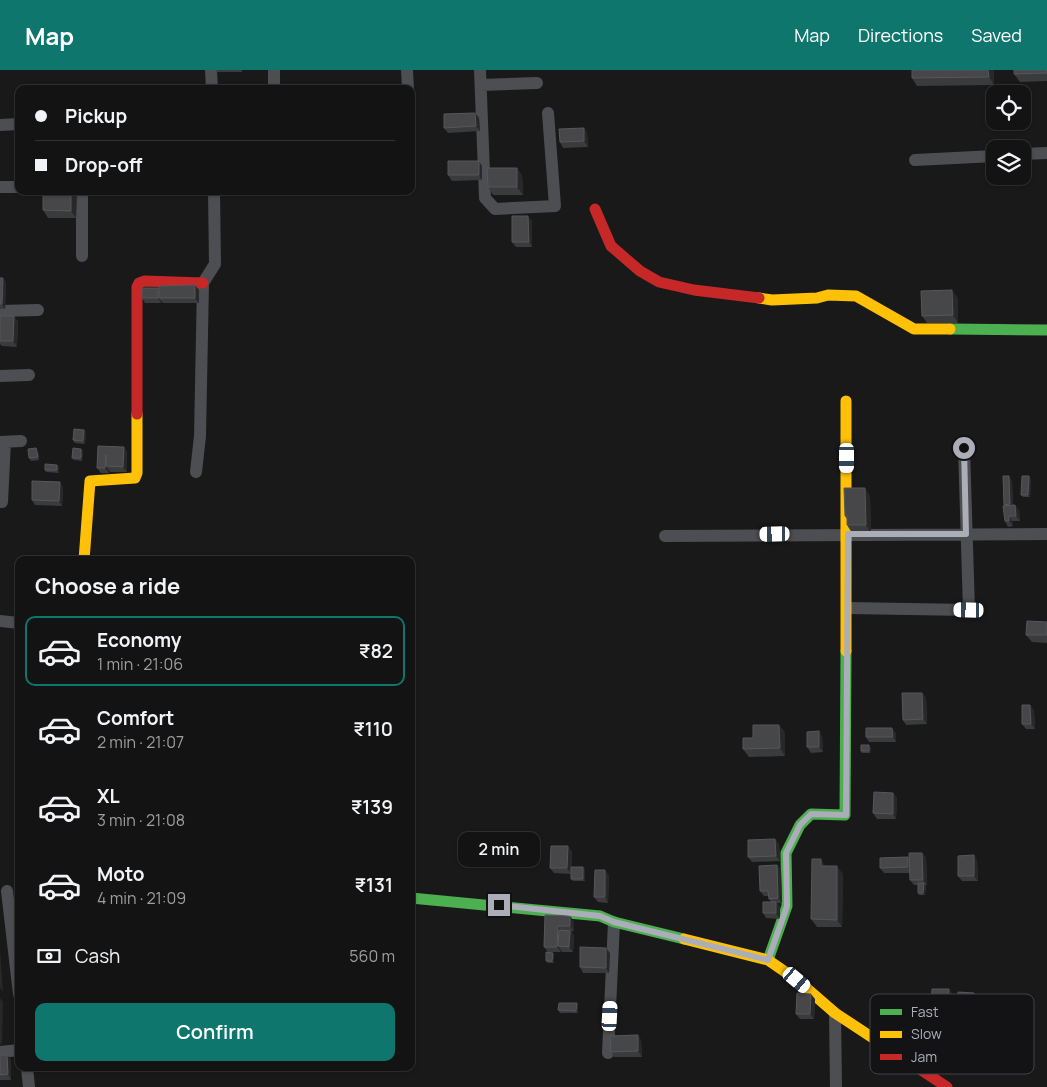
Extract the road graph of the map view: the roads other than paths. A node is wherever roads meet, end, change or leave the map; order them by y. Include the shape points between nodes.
1 (211, 70) edge
2 (274, 70) edge
3 (407, 70) edge
4 (480, 70) edge
5 (537, 82) dead end
6 (212, 85) edge
7 (274, 85) edge
8 (408, 85) edge
9 (481, 85) junction
10 (548, 113) dead end
11 (15, 124) edge
12 (0, 125) edge
13 (1047, 153) edge
14 (1031, 154) edge
15 (986, 156) edge
16 (915, 160) dead end
17 (0, 187) edge
18 (15, 187) edge
19 (82, 195) edge
20 (214, 195) edge
21 (595, 209) dead end
22 (82, 256) dead end
23 (203, 283) junction
24 (38, 310) dead end
25 (0, 311) edge
26 (1047, 330) edge
27 (29, 375) dead end
28 (0, 376) edge
29 (846, 401) dead end
30 (21, 441) dead end
31 (3, 442) edge
32 (964, 448) dead end
33 (196, 472) dead end
34 (2, 502) dead end
35 (848, 534) junction
36 (966, 534) junction
37 (1047, 534) edge
38 (665, 536) dead end
39 (84, 556) edge
40 (847, 608) junction
41 (0, 621) edge
42 (15, 623) edge
43 (7, 891) dead end
44 (415, 898) edge
45 (14, 917) edge
46 (614, 922) junction
47 (15, 934) edge
48 (768, 960) junction
49 (836, 1012) junction
50 (870, 1035) edge
51 (15, 1050) edge
52 (0, 1052) edge
53 (608, 1053) dead end
54 (27, 1071) edge
55 (928, 1074) edge
56 (29, 1087) edge
57 (836, 1087) edge
58 (947, 1087) edge

1 - 6 street
2 - 7 street
3 - 8 street
4 - 9 street
5 - 9 street
9 - 10 street via 485,198 495,209 554,206
11 - 12 street
13 - 14 street
15 - 16 street
17 - 18 street
19 - 22 street
20 - 23 street via 215,264
21 - 26 street via 611,246 640,271 659,282 772,300 856,296 914,329
23 - 33 street via 200,436
23 - 39 street via 139,283 137,473 135,478 90,481
24 - 25 street
27 - 28 street
29 - 35 street
30 - 31 street
31 - 34 street
32 - 36 street
35 - 36 street
35 - 38 street
35 - 40 street
36 - 37 street
36 - 40 street via 969,610
40 - 48 street via 846,815 811,814 800,825 786,853 787,906
41 - 42 street
43 - 45 street
44 - 46 street via 600,916
45 - 47 street
46 - 48 street
46 - 53 street
48 - 49 street
49 - 50 street
49 - 57 street
51 - 52 street
54 - 56 street
55 - 58 street

